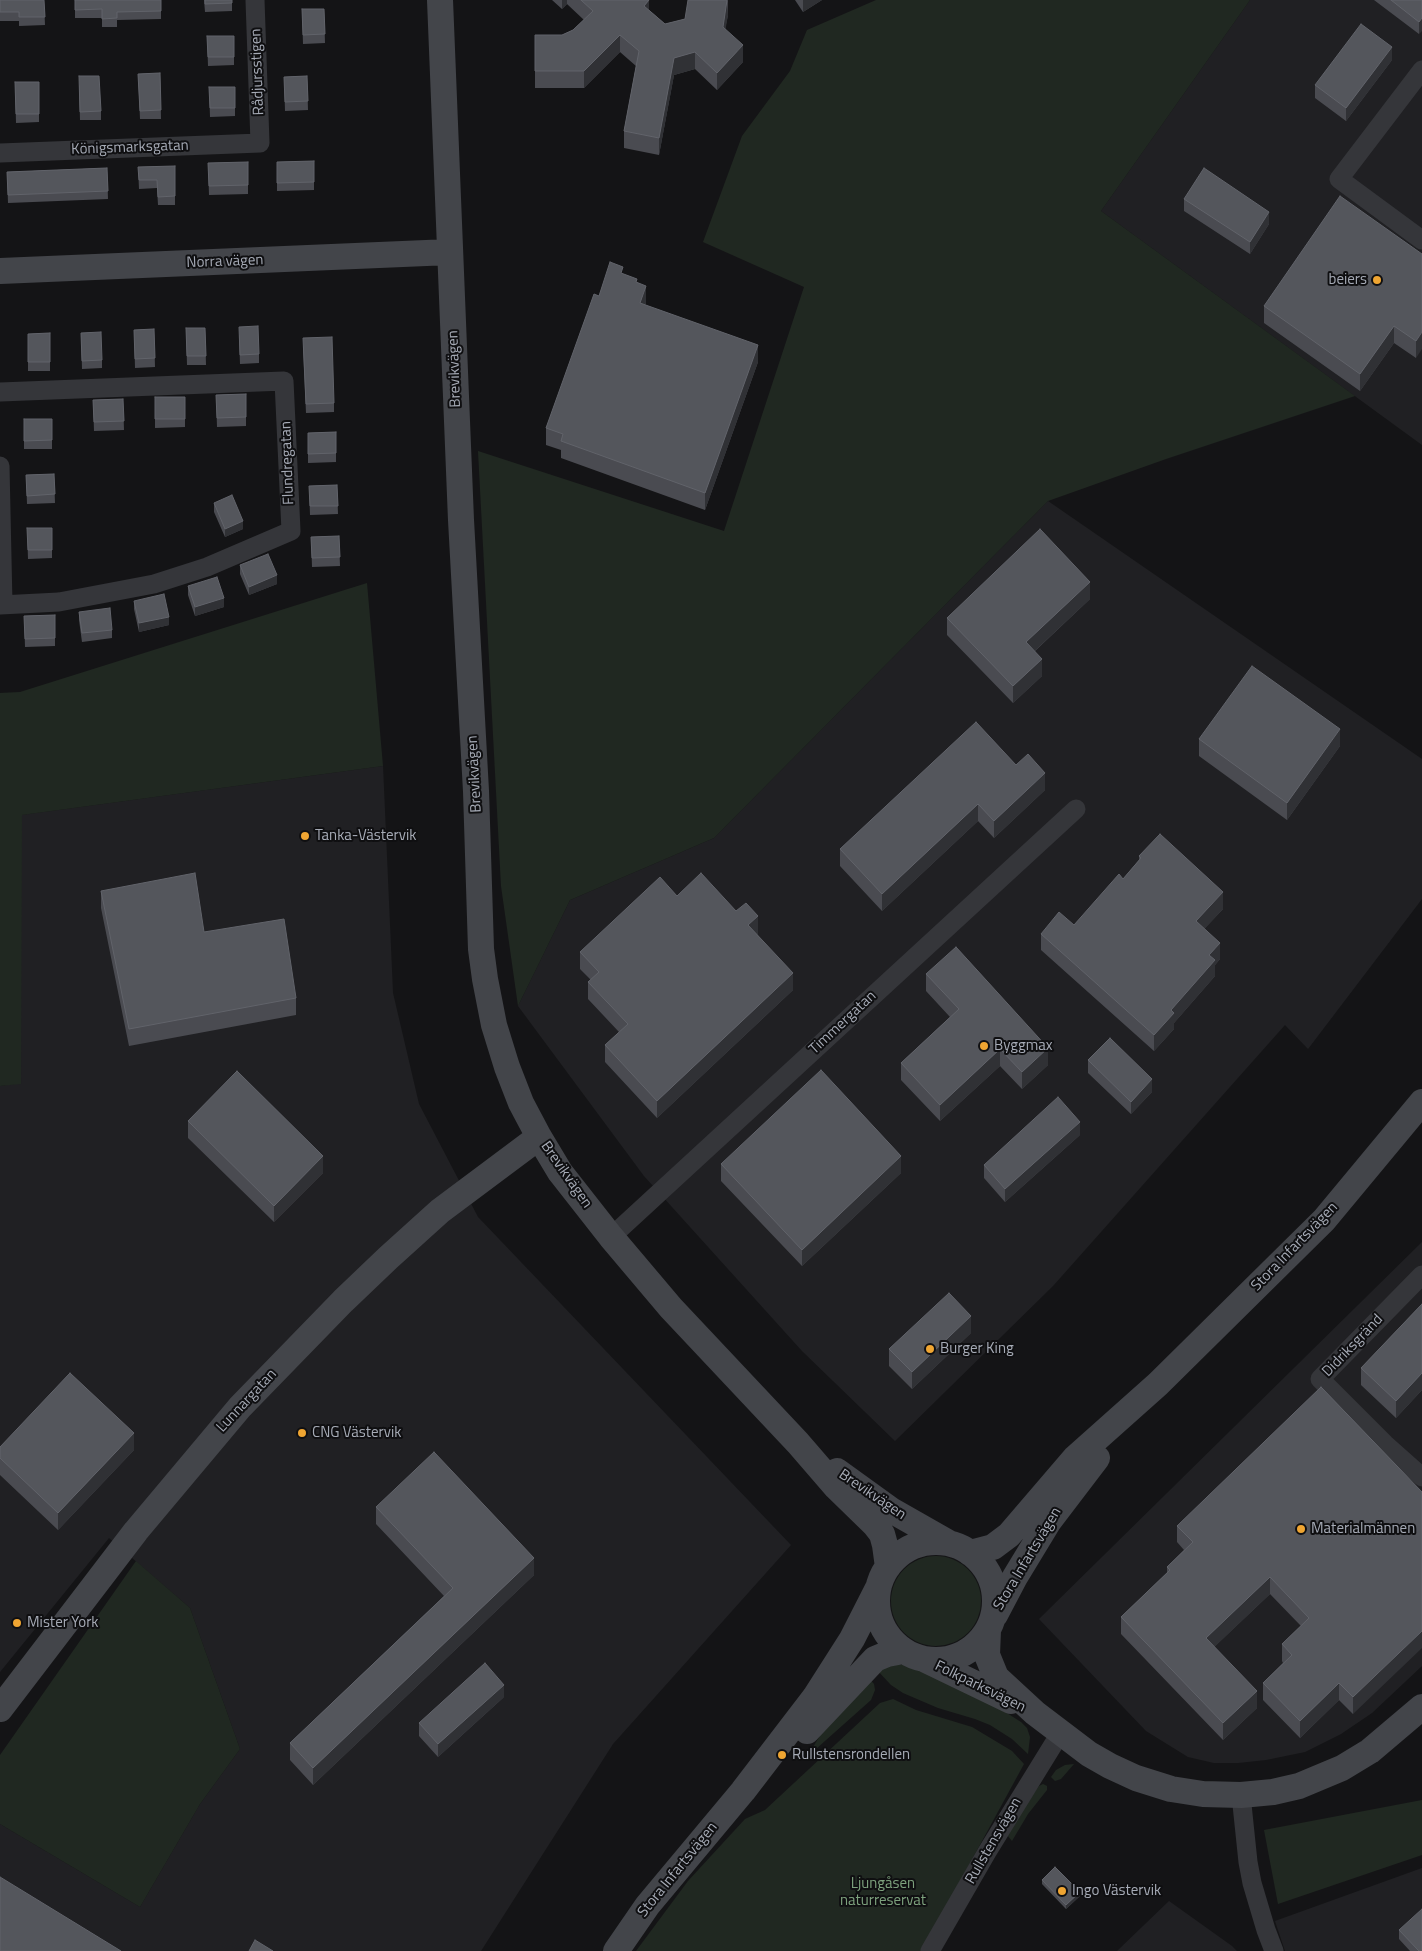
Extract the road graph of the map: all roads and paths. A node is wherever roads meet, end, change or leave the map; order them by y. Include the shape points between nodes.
1 (256, 0) edge
2 (440, 0) edge
3 (1422, 70) edge
4 (260, 143) joint
5 (0, 153) edge
6 (1422, 240) edge
7 (450, 252) junction
8 (0, 271) edge
9 (0, 392) edge
10 (0, 466) edge
11 (2, 605) edge
12 (1076, 809) dead end
13 (1422, 1102) edge
14 (539, 1137) junction
15 (611, 1237) junction
16 (1422, 1275) edge
17 (1158, 1384) junction
18 (798, 1443) junction
19 (1422, 1477) edge
20 (960, 1548) junction
21 (883, 1578) junction
22 (991, 1624) junction
23 (914, 1655) junction
24 (1422, 1707) edge
25 (0, 1709) edge
26 (1034, 1713) junction
27 (1061, 1732) junction
28 (743, 1791) junction
29 (1241, 1795) junction
30 (616, 1951) edge
31 (930, 1951) edge
32 (1274, 1951) edge

1 - 4 street, Rådjursstigen
2 - 7 street, Brevikvägen
3 - 6 street via 1339,179
4 - 5 street, Königsmarksgatan
7 - 8 street, Norra vägen
7 - 14 street, Brevikvägen via 484,980 507,1067
9 - 11 street, Flundregatan via 284,381 291,531 207,567 154,584 59,602
10 - 11 street
12 - 15 street, Timmergatan
13 - 17 street, Stora Infartsvägen via 1324,1220
14 - 15 street, Brevikvägen via 560,1172
14 - 25 street, Lunnargatan via 440,1211 401,1246 240,1407 136,1531
15 - 18 street, Brevikvägen via 671,1308
16 - 19 street, Didriksgränd via 1320,1379
17 - 20 street, Stora Infartsvägen via 1075,1458 1009,1535 993,1547
17 - 22 street, Stora Infartsvägen via 1050,1521 1014,1577
18 - 20 street, Brevikvägen via 892,1510
18 - 21 street, Brevikvägen via 878,1530 885,1545
20 - 21 street via 926,1543 915,1546 900,1555
20 - 22 street via 980,1561 992,1582 995,1606
21 - 23 street via 878,1612 881,1624 886,1634
21 - 28 street, Stora Infartsvägen via 852,1639 815,1697
22 - 23 street via 977,1644 962,1655 944,1660
22 - 26 street, Folkparksvägen via 987,1655 996,1677
23 - 26 street, Folkparksvägen via 980,1684
23 - 28 street, Stora Infartsvägen via 886,1654 875,1659 816,1723
24 - 29 street, Folkparksvägen via 1370,1751 1342,1768 1299,1786
26 - 27 street, Folkparksvägen
27 - 29 street, Folkparksvägen via 1089,1754 1136,1778 1171,1789
27 - 31 street, Rullstensvägen
28 - 30 street, Stora Infartsvägen via 647,1906
29 - 32 street via 1251,1876

